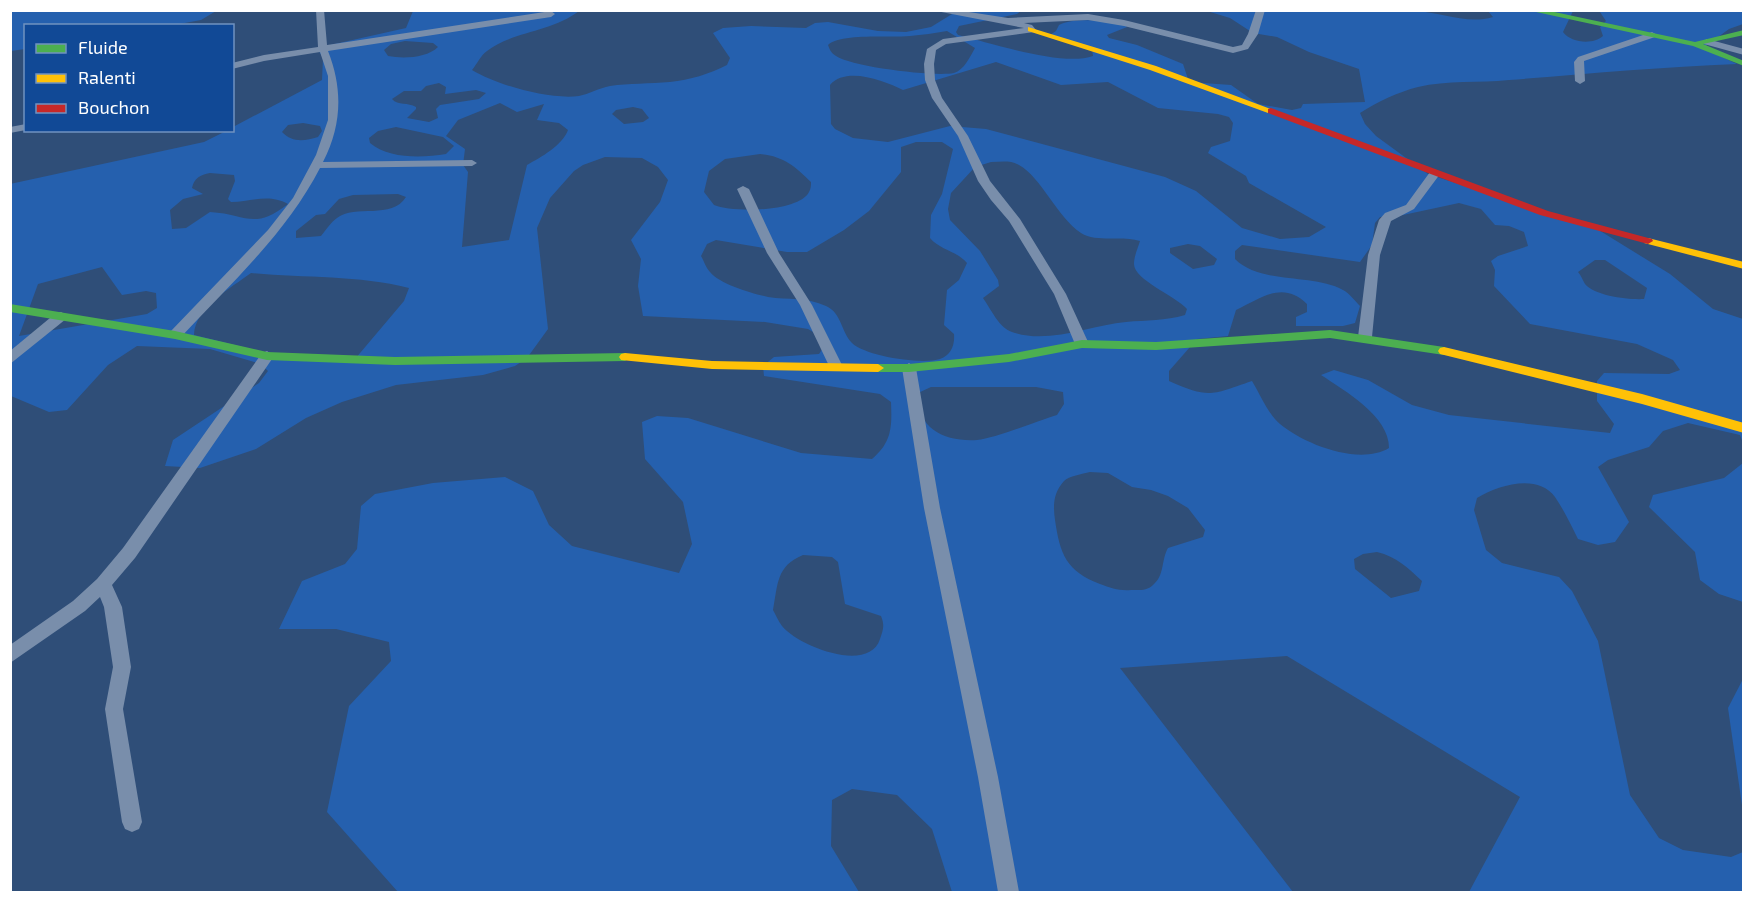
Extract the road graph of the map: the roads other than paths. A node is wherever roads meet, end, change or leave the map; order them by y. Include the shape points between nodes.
1 (320, 10) edge
2 (935, 10) edge
3 (1261, 10) edge
4 (1531, 10) edge
5 (551, 14) dead end
6 (1008, 21) junction
7 (1031, 29) junction
8 (1743, 32) edge
9 (1652, 35) junction
10 (1701, 43) junction
11 (323, 49) junction
12 (1743, 52) edge
13 (1743, 63) edge
14 (234, 66) edge
15 (1580, 81) dead end
16 (472, 163) dead end
17 (315, 165) junction
18 (1434, 174) junction
19 (743, 189) dead end
20 (1743, 266) edge
21 (10, 308) edge
22 (61, 316) junction
23 (175, 335) junction
24 (1365, 337) junction
25 (1082, 344) junction
26 (267, 356) junction
27 (10, 359) edge
28 (836, 367) junction
29 (909, 368) junction
30 (1743, 428) edge
31 (103, 584) junction
32 (10, 655) edge
33 (132, 822) dead end
34 (1009, 892) edge

1 - 11 street
2 - 6 street
3 - 6 street via 1253,34 1239,50 1088,17
4 - 9 street
5 - 11 street
6 - 7 street
7 - 18 street via 1225,94
7 - 25 street via 943,42 932,50 930,80 984,181 1014,219 1060,294
8 - 10 street
9 - 10 street
9 - 15 street via 1581,59
10 - 12 street
10 - 13 street
11 - 14 street
11 - 17 street via 333,76 333,120
16 - 17 street
17 - 23 street via 298,199 272,233
18 - 20 street via 1544,213
18 - 24 street via 1410,207 1385,220 1374,255
19 - 28 street via 773,253 806,305
21 - 22 street
22 - 23 street
22 - 27 street
23 - 26 street
24 - 25 street via 1306,334 1166,345
24 - 30 street via 1448,352
25 - 29 street via 1009,358
26 - 28 street via 447,362 625,357 712,365
26 - 31 street
28 - 29 street
29 - 34 street via 932,508
31 - 32 street
31 - 33 street via 113,607 122,667 114,709

